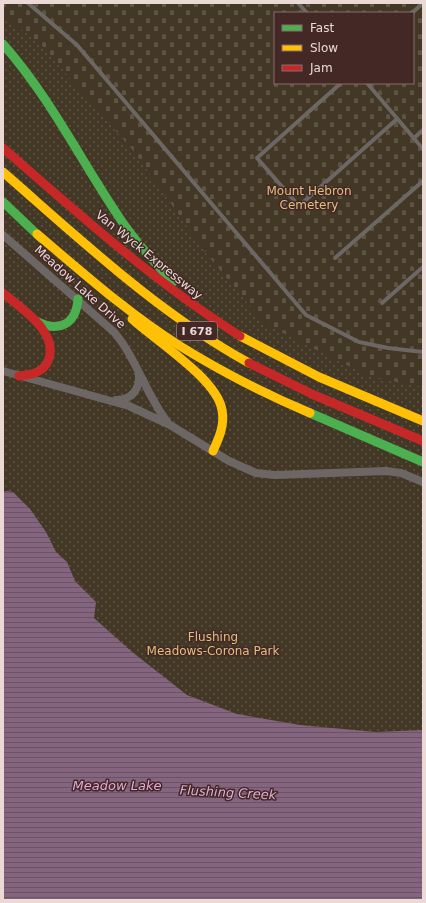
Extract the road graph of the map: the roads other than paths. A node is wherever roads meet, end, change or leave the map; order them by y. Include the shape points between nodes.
1 (28, 3) edge
2 (298, 3) edge
3 (423, 3) edge
4 (306, 12) edge
5 (413, 12) edge
6 (3, 44) edge
7 (340, 84) edge
8 (367, 84) edge
9 (397, 119) junction
10 (423, 130) edge
11 (414, 138) junction
12 (3, 148) edge
13 (423, 149) edge
14 (3, 172) edge
15 (423, 181) edge
16 (3, 202) edge
17 (3, 206) edge
18 (3, 235) edge
19 (42, 239) junction
20 (335, 258) dead end
21 (423, 267) edge
22 (105, 292) junction
23 (3, 293) edge
24 (78, 299) junction
25 (382, 303) dead end
26 (200, 311) junction
27 (36, 321) junction
28 (423, 352) edge
29 (137, 368) junction
30 (3, 371) edge
31 (19, 376) junction
32 (111, 399) junction
33 (423, 421) edge
34 (170, 425) junction
35 (423, 441) edge
36 (213, 452) junction
37 (423, 462) edge
38 (423, 482) edge

1 - 28 lane via 77,45 306,315 359,342
2 - 4 lane
3 - 5 lane
6 - 26 main road via 38,86 126,229 143,251
7 - 9 lane via 257,158 299,206
8 - 9 lane
9 - 11 lane
10 - 11 lane
11 - 13 lane
12 - 26 main road, Van Wyck Expressway / I 678 via 145,270
14 - 35 main road, I 678 via 134,284 209,339 298,388
15 - 20 lane
16 - 19 main road
17 - 19 main road
18 - 24 street, Meadow Lake Drive
19 - 22 main road
21 - 25 lane
22 - 36 main road via 141,328 213,388 224,415 222,431
22 - 37 main road via 179,345 238,380 321,419
23 - 27 main road
24 - 27 main road via 75,314 64,324 52,328
24 - 29 street, Meadow Lake Drive via 120,339
26 - 33 main road, Van Wyck Expressway / I 678 via 245,340 299,368
27 - 31 main road via 44,330 50,356 41,371
29 - 32 street via 138,384 134,393 125,399
29 - 34 street, Meadow Lake Drive
30 - 31 street
31 - 32 street
32 - 34 street
34 - 36 street
36 - 38 street via 238,466 265,475 386,471 401,473

